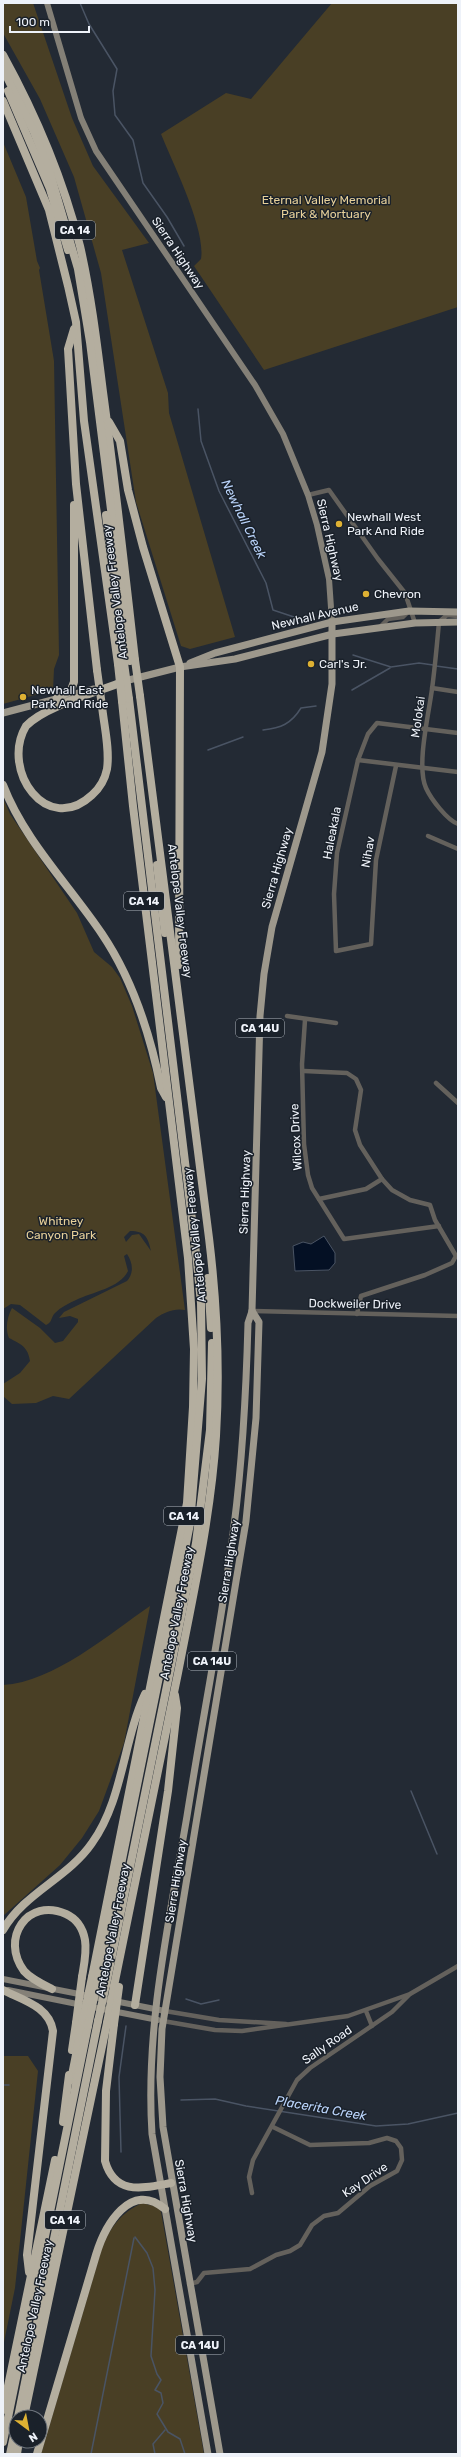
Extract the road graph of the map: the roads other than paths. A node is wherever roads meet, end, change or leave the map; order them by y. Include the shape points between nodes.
1 (46, 3) edge
2 (3, 55) edge
3 (3, 69) edge
4 (3, 79) edge
5 (3, 101) edge
6 (76, 322) junction
7 (107, 418) junction
8 (76, 484) junction
9 (308, 495) junction
10 (409, 611) junction
11 (458, 612) edge
12 (458, 616) edge
13 (332, 622) junction
14 (439, 622) junction
15 (458, 622) edge
16 (415, 623) junction
17 (380, 627) junction
18 (333, 634) junction
19 (127, 662) junction
20 (180, 667) junction
21 (127, 681) junction
22 (432, 688) junction
23 (458, 692) edge
24 (57, 698) junction
25 (132, 698) junction
26 (3, 713) edge
27 (425, 729) junction
28 (458, 733) edge
29 (358, 760) junction
30 (396, 766) junction
31 (423, 768) junction
32 (458, 772) edge
33 (3, 785) edge
34 (458, 824) edge
35 (428, 836) dead end
36 (458, 849) edge
37 (371, 944) joint
38 (179, 998) junction
39 (287, 1016) dead end
40 (305, 1020) junction
41 (336, 1023) dead end
42 (304, 1071) junction
43 (436, 1083) dead end
44 (168, 1102) junction
45 (458, 1103) edge
46 (382, 1179) junction
47 (319, 1199) junction
48 (439, 1226) junction
49 (212, 1299) junction
50 (252, 1311) junction
51 (357, 1314) junction
52 (458, 1316) edge
53 (151, 1680) junction
54 (175, 1689) junction
55 (3, 1930) edge
56 (458, 1966) edge
57 (95, 1977) junction
58 (3, 1979) edge
59 (113, 1986) junction
60 (3, 1989) edge
61 (52, 1989) junction
62 (410, 1994) junction
63 (135, 2005) junction
64 (155, 2009) junction
65 (165, 2011) junction
66 (366, 2011) junction
67 (154, 2019) junction
68 (163, 2021) junction
69 (106, 2023) junction
70 (82, 2024) junction
71 (295, 2025) junction
72 (372, 2026) junction
73 (272, 2127) junction
74 (171, 2183) junction
75 (161, 2185) junction
76 (252, 2193) dead end
77 (165, 2209) junction
78 (30, 2278) junction
79 (189, 2284) junction
80 (209, 2394) junction
81 (197, 2396) junction
82 (20, 2409) edge
83 (26, 2409) edge
84 (3, 2410) edge
85 (3, 2442) edge
86 (37, 2454) edge
87 (208, 2454) edge
88 (220, 2454) edge

1 - 9 main road, Sierra Highway via 81,118 96,151 255,385 286,440
2 - 7 highway, Antelope Valley Freeway / CA 14 via 44,139 74,226 95,332
3 - 19 highway via 34,132 50,173 78,269 90,342
4 - 19 highway via 50,189 73,271
5 - 6 highway, Antelope Valley Freeway / CA 14 via 49,210
6 - 8 highway via 68,349
6 - 19 highway, Antelope Valley Freeway / CA 14 via 84,421
7 - 19 highway, Antelope Valley Freeway / CA 14
7 - 20 highway via 120,441 128,490 143,547
8 - 21 highway, bridge via 97,670 102,706 108,761 105,778 96,792 82,802 58,808 41,804 27,794 17,781 12,764 15,744 26,726 50,711
8 - 24 highway via 74,682 71,690
9 - 10 street via 330,490 405,593
9 - 13 main road, Sierra Highway via 329,579
10 - 11 main road, Newhall Avenue
10 - 13 main road, Newhall Avenue
10 - 16 street
10 - 17 street via 403,617 388,619
12 - 14 street via 447,615
13 - 18 main road, Sierra Highway
13 - 20 main road, Newhall Avenue via 214,653
14 - 15 main road, Newhall Avenue
14 - 16 main road, Newhall Avenue
14 - 22 street, Molokai
16 - 17 main road, Newhall Avenue
17 - 18 main road, Newhall Avenue
18 - 20 main road, Newhall Avenue via 235,659
18 - 50 main road, Sierra Highway / CA 14U via 332,684 322,752 272,927 264,974 260,1016
19 - 25 highway, Antelope Valley Freeway / CA 14, bridge
19 - 25 highway, Antelope Valley Freeway / CA 14, bridge
20 - 21 main road, Newhall Avenue
20 - 38 highway
21 - 24 main road, Newhall Avenue
22 - 23 street
22 - 27 street, Molokai
24 - 26 main road, Newhall Avenue
25 - 38 highway, Antelope Valley Freeway / CA 14
25 - 44 highway, Antelope Valley Freeway / CA 14 via 134,814
25 - 49 highway
25 - 57 highway via 201,1303 203,1356 201,1409 190,1524
27 - 28 street
27 - 29 street, Haleakala via 377,724 368,734
27 - 31 street, Molokai
29 - 30 street
29 - 37 street, Haleakala via 337,854 334,894 336,951
30 - 31 street
30 - 37 street, Nihav via 376,860
31 - 32 street
31 - 34 street, Molokai via 425,788 440,808
33 - 44 highway via 21,822 101,933 120,965 144,1021 161,1088
35 - 36 street
38 - 49 highway, Antelope Valley Freeway / CA 14
39 - 40 street
40 - 41 street
40 - 42 street, Wilcox Drive
42 - 46 street via 347,1073 356,1079 361,1090 356,1135
42 - 47 street, Wilcox Drive via 304,1144 312,1188
43 - 45 street
44 - 53 highway, Antelope Valley Freeway / CA 14 via 192,1305 193,1406 187,1503
46 - 47 street via 366,1190
46 - 48 street via 392,1190 407,1199 428,1203
47 - 48 street, Wilcox Drive via 344,1239 348,1240
48 - 51 street via 456,1256 452,1263 399,1285 361,1296
49 - 54 highway, Antelope Valley Freeway / CA 14 via 218,1373 210,1502
49 - 59 highway via 212,1401 208,1461 196,1543
50 - 51 street, Dockweiler Drive
50 - 64 main road, Sierra Highway / CA 14U via 248,1323 245,1417 231,1548
50 - 65 main road, Sierra Highway / CA 14U via 259,1322 257,1402 246,1521
51 - 52 street, Dockweiler Drive
53 - 55 highway via 141,1703 107,1817 95,1840 81,1857 15,1914
53 - 57 highway, Antelope Valley Freeway / CA 14
54 - 59 highway, Antelope Valley Freeway / CA 14
54 - 63 highway via 177,1708 168,1792
56 - 62 street
57 - 70 highway, Antelope Valley Freeway / CA 14, bridge
58 - 61 main road
59 - 69 highway, bridge
59 - 69 highway, bridge
60 - 67 main road
60 - 78 highway via 42,2010 50,2019 54,2031 27,2254
61 - 63 main road
61 - 70 highway, bridge via 24,1971 14,1947 14,1938 22,1922 37,1911 45,1909 61,1912 80,1925 86,1947 82,1977
62 - 66 street
62 - 72 street, Sally Road via 392,2012
63 - 64 main road
64 - 65 main road
64 - 67 main road, Sierra Highway / CA 14U
65 - 68 main road, Sierra Highway / CA 14U
65 - 71 street via 219,2020
66 - 71 street
66 - 72 street
67 - 68 main road
67 - 75 main road, Sierra Highway / CA 14U via 149,2088 152,2134
68 - 71 street via 232,2031
68 - 74 main road, Sierra Highway / CA 14U via 161,2103
69 - 75 highway via 107,2169 119,2183 127,2186 135,2188
69 - 82 highway
69 - 83 highway, Antelope Valley Freeway / CA 14
70 - 78 highway, Antelope Valley Freeway / CA 14
70 - 85 highway
72 - 73 street, Sally Road via 310,2068 297,2080
73 - 76 street, Sally Road via 253,2160 249,2177
73 - 79 street, Kay Drive via 310,2145 369,2142 387,2138 396,2141 401,2148 402,2160 397,2171 370,2186 338,2213 324,2216 312,2225 300,2246 250,2269 204,2273 197,2282
74 - 75 highway
74 - 79 main road, Sierra Highway / CA 14U
75 - 77 main road, Sierra Highway / CA 14U
77 - 81 main road, Sierra Highway / CA 14U
77 - 86 highway via 152,2200 142,2199 117,2214 106,2228
78 - 84 highway, Antelope Valley Freeway / CA 14
79 - 80 main road, Sierra Highway / CA 14U
80 - 81 main road
80 - 88 main road, Sierra Highway / CA 14U
81 - 87 main road, Sierra Highway / CA 14U

